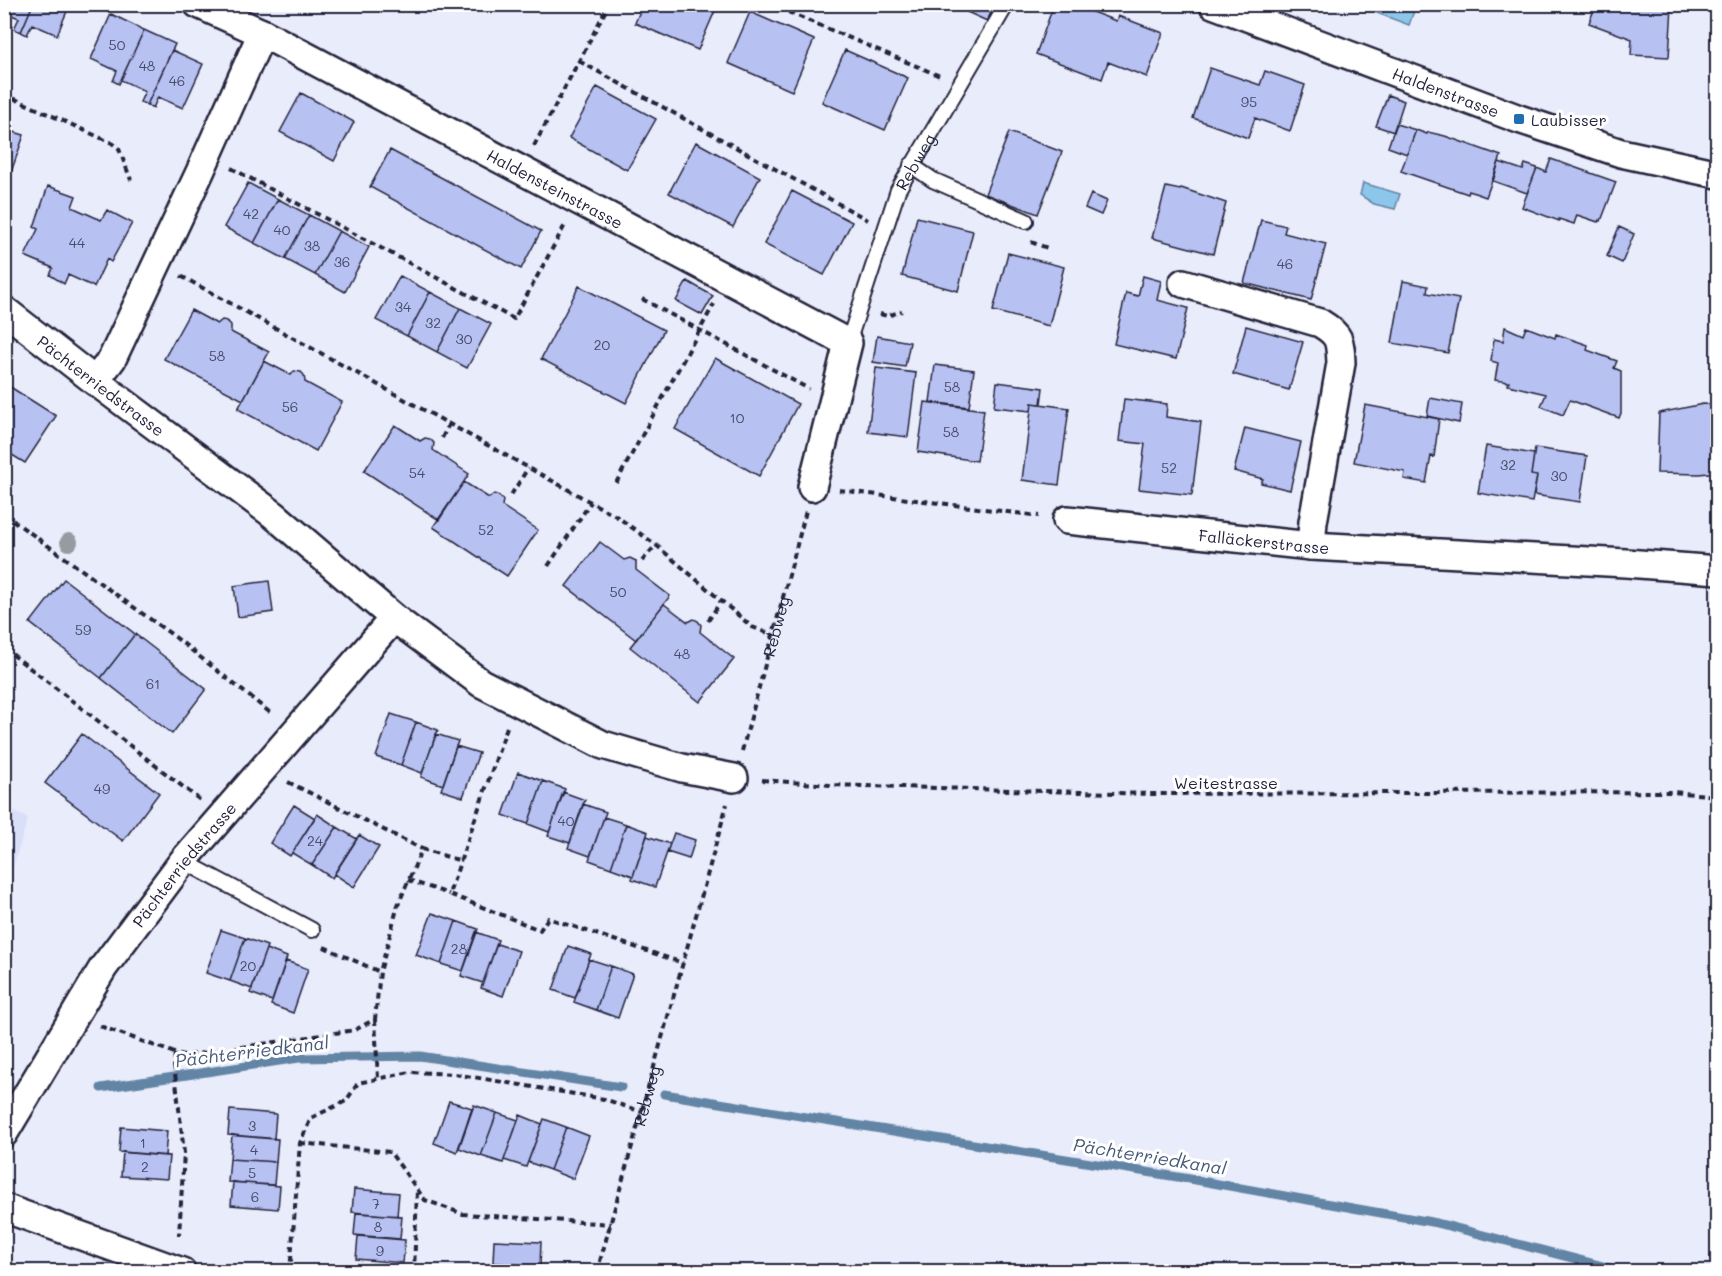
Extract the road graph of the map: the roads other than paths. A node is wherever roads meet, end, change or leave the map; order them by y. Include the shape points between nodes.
1 (198, 4) edge
2 (1007, 4) edge
3 (1214, 4) edge
4 (262, 33) junction
5 (911, 165) junction
6 (1718, 174) edge
7 (1026, 220) dead end
8 (1183, 283) dead end
9 (4, 310) edge
10 (848, 343) junction
11 (95, 381) junction
12 (812, 486) road end
13 (1067, 520) road end
14 (1311, 546) junction
15 (1718, 570) edge
16 (394, 618) junction
17 (734, 778) road end
18 (183, 861) junction
19 (312, 930) dead end
20 (4, 1133) edge
21 (4, 1208) edge
22 (182, 1272) edge

1 - 4 street, Haldensteinstrasse
2 - 5 lane, Rebweg
3 - 6 street, Haldenstrasse via 1529,122 1622,153
4 - 10 street, Haldensteinstrasse
4 - 11 street via 112,359
5 - 7 lane via 933,180
5 - 10 lane, Rebweg via 884,229
8 - 14 street via 1320,323 1334,332 1341,363
9 - 11 street, Pächterriedstrasse
10 - 12 street, Rebweg
11 - 16 street, Pächterriedstrasse via 274,515
13 - 14 street, Falläckerstrasse
14 - 15 street, Falläckerstrasse
16 - 17 street, Pächterriedstrasse via 481,683 603,745 682,768
16 - 18 street, Pächterriedstrasse
18 - 19 lane
18 - 20 street, Pächterriedstrasse via 103,968
21 - 22 street

